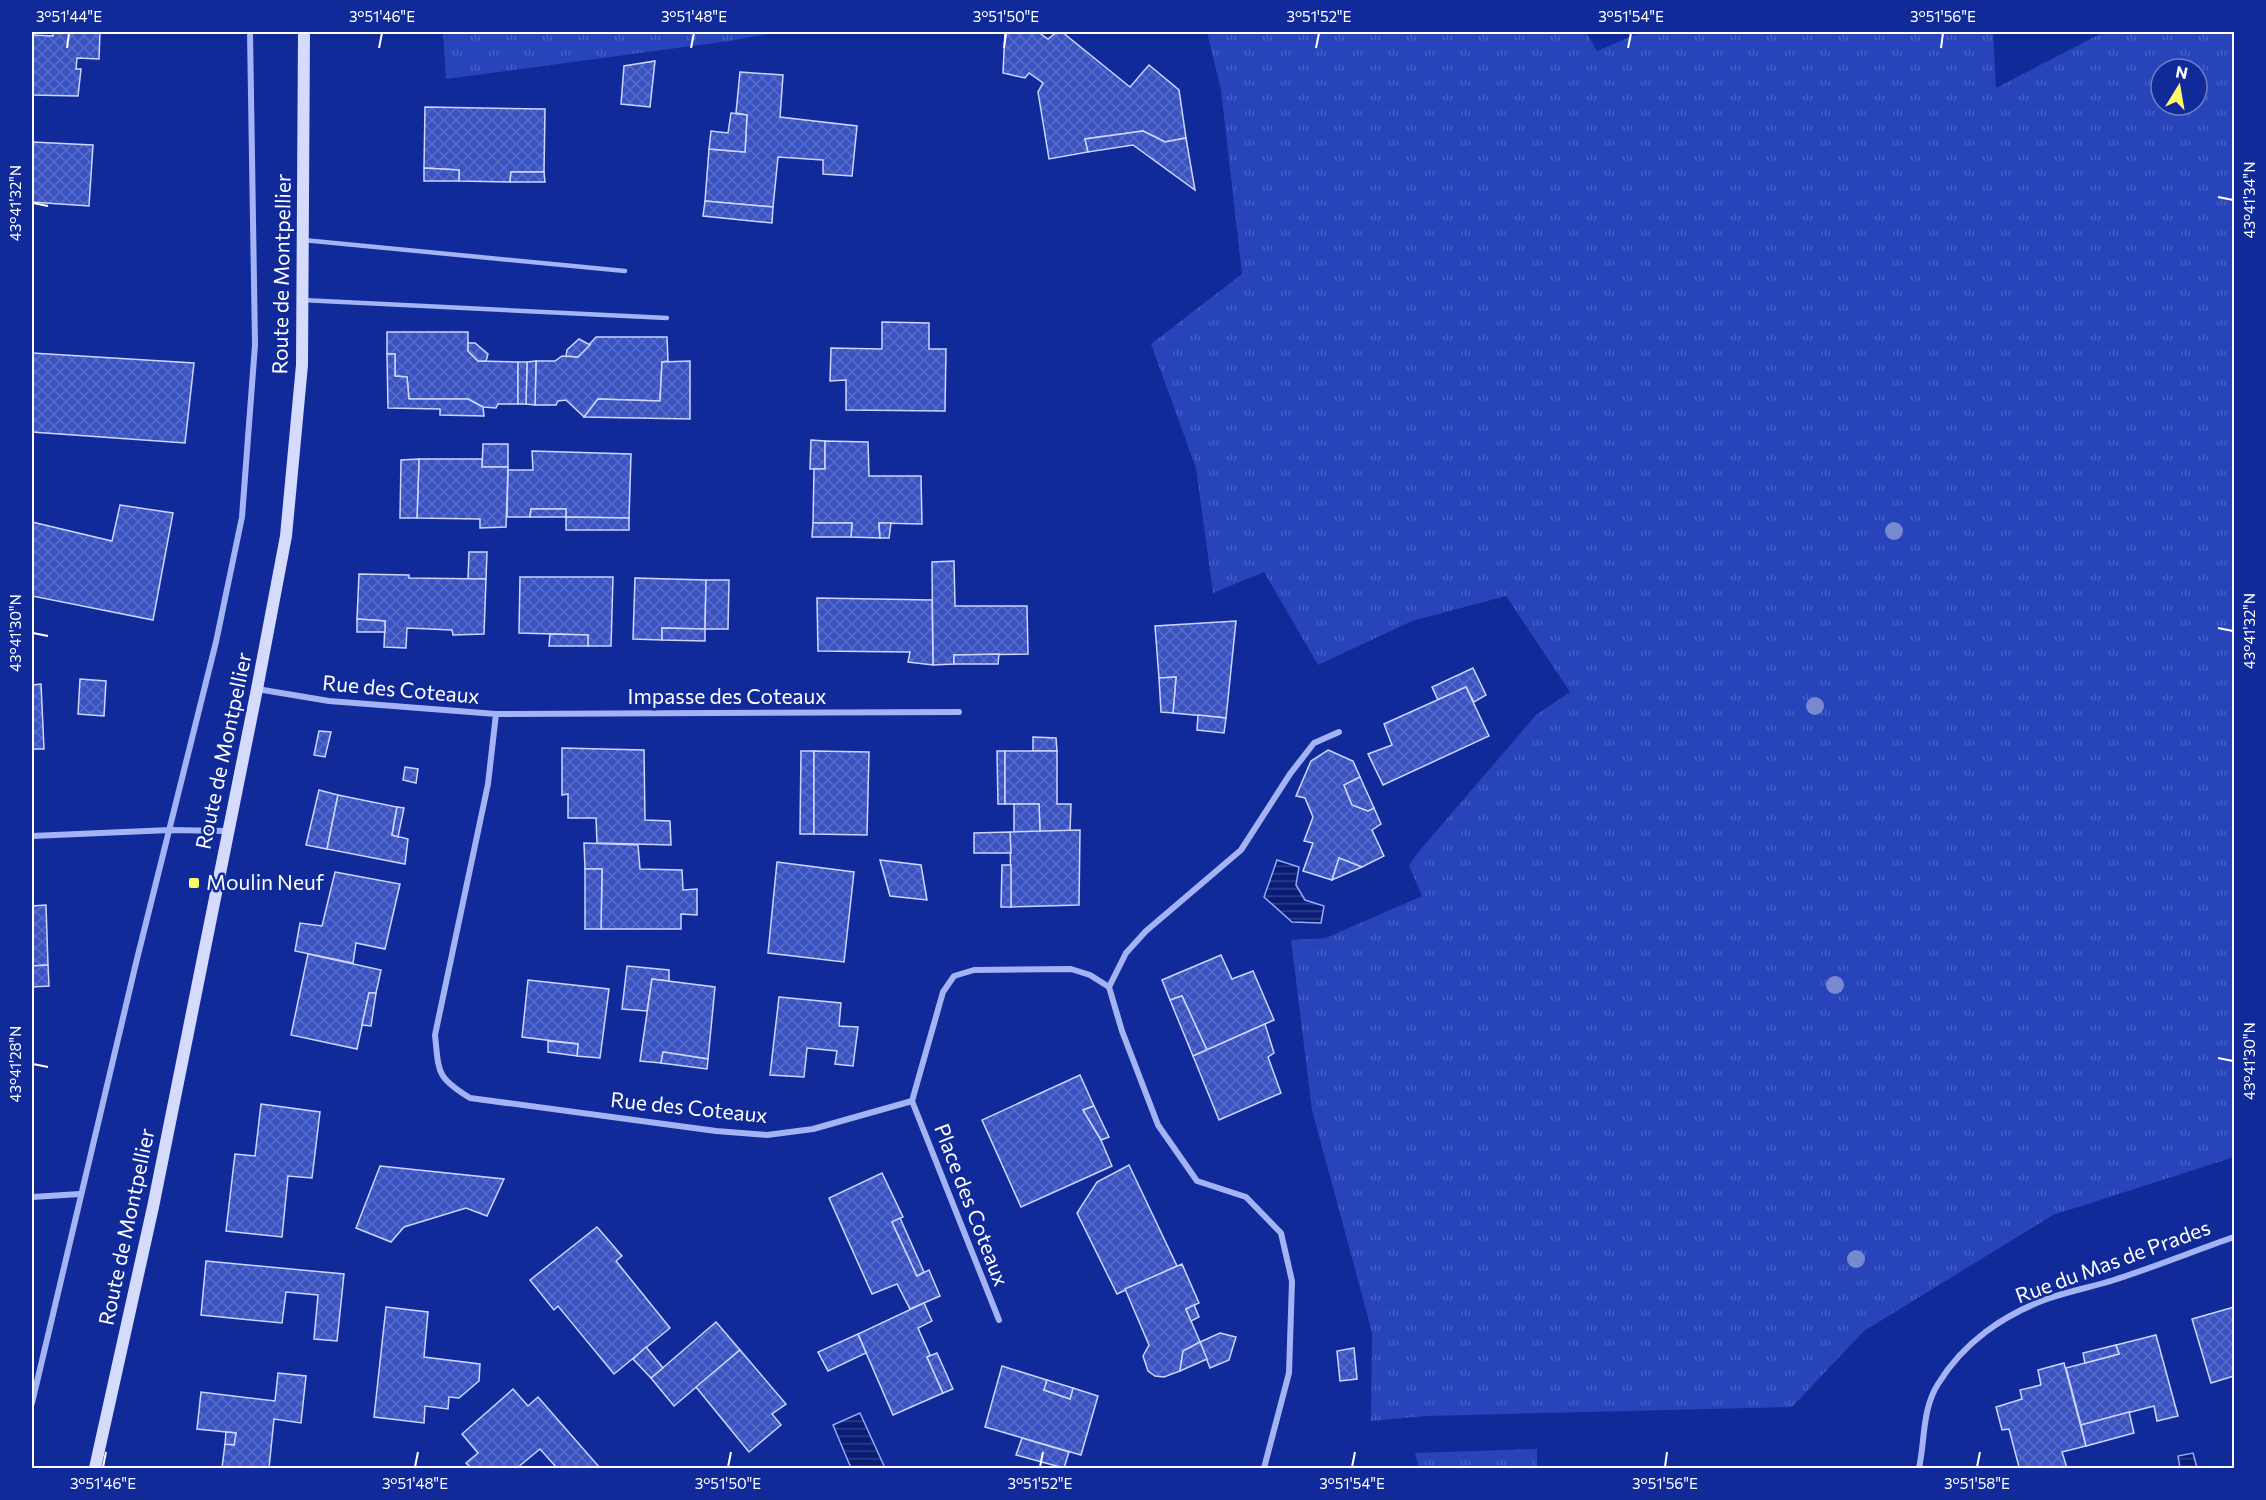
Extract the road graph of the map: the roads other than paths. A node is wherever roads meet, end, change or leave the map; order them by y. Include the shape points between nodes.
1 (250, 32) edge
2 (304, 32) edge
3 (303, 240) junction
4 (625, 271) dead end
5 (302, 300) junction
6 (667, 318) dead end
7 (257, 689) junction
8 (959, 712) dead end
9 (496, 714) junction
10 (1340, 732) dead end
11 (170, 830) junction
12 (228, 831) junction
13 (32, 837) edge
14 (1109, 987) junction
15 (912, 1101) junction
16 (80, 1194) junction
17 (32, 1197) edge
18 (2235, 1237) edge
19 (999, 1320) dead end
20 (32, 1402) edge
21 (95, 1468) edge
22 (1263, 1468) edge
23 (1918, 1468) edge

1 - 11 street, Route de Montpellier via 255,345 242,517
2 - 3 main road, Route de Montpellier
3 - 4 lane
3 - 5 main road, Route de Montpellier
5 - 6 lane
5 - 7 main road, Route de Montpellier via 302,365 286,536
7 - 9 street, Rue des Coteaux via 329,701
7 - 12 main road, Route de Montpellier
8 - 9 street, Impasse des Coteaux
9 - 15 street, Rue des Coteaux via 488,784 435,1035 440,1072 448,1084 470,1098 768,1135 813,1130
10 - 14 street via 1314,743 1241,850 1146,931 1126,953
11 - 12 street
11 - 13 street
11 - 16 street, Route de Montpellier
12 - 21 main road, Route de Montpellier via 153,1207
14 - 15 street via 1071,969 974,970 954,975 943,992
14 - 22 street via 1158,1125 1197,1181 1246,1197 1281,1233 1292,1281 1288,1373
15 - 19 street, Place des Coteaux
16 - 17 street
16 - 20 street, Route de Montpellier
18 - 23 street, Rue du Mas de Prades via 2047,1299 1977,1337 1936,1386 1925,1419

